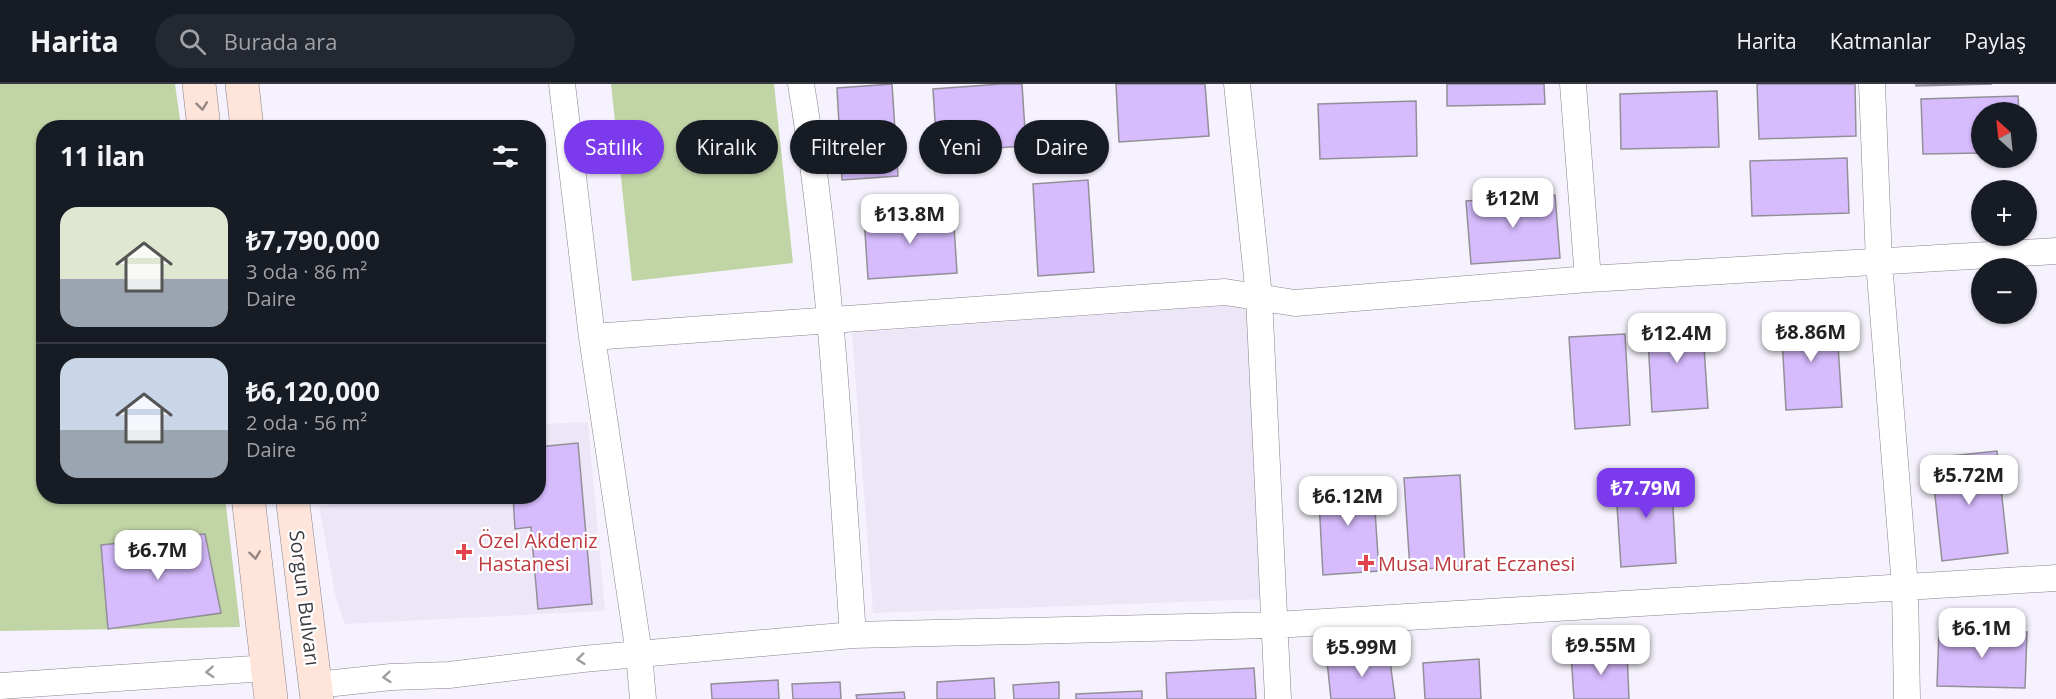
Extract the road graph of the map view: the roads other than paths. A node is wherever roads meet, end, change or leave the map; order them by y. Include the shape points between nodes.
1 (199, 84) edge
2 (242, 84) edge
3 (562, 84) edge
4 (801, 84) edge
5 (1237, 84) edge
6 (1573, 84) edge
7 (1872, 84) edge
8 (203, 120) edge
9 (246, 120) edge
10 (2056, 251) edge
11 (1879, 262) junction
12 (1588, 279) junction
13 (1259, 297) junction
14 (831, 320) junction
15 (592, 337) junction
16 (249, 504) edge
17 (293, 504) edge
18 (2056, 578) edge
19 (1905, 587) junction
20 (1275, 626) junction
21 (853, 635) junction
22 (639, 654) junction
23 (270, 683) edge
24 (0, 686) edge
25 (316, 692) edge
26 (643, 699) edge
27 (1278, 699) edge
28 (1907, 699) edge

1 -> 8 main road
2 - 9 main road
3 - 15 street
4 - 14 street via 815,166
5 - 13 street
6 - 12 street
7 - 11 street
10 - 11 street
11 - 12 street
11 - 19 street
12 - 13 street via 1295,303
13 - 14 street via 1225,292
13 - 20 street
14 - 15 street
14 - 21 street
15 - 22 street
16 -> 23 main road
17 - 25 main road, Sorgun Bulvarı
18 - 19 street
19 - 20 street
19 - 28 street
20 - 21 street
20 - 27 street
21 - 22 street
22 -> 25 street via 449,675 391,677
22 - 26 street
23 -> 24 street

